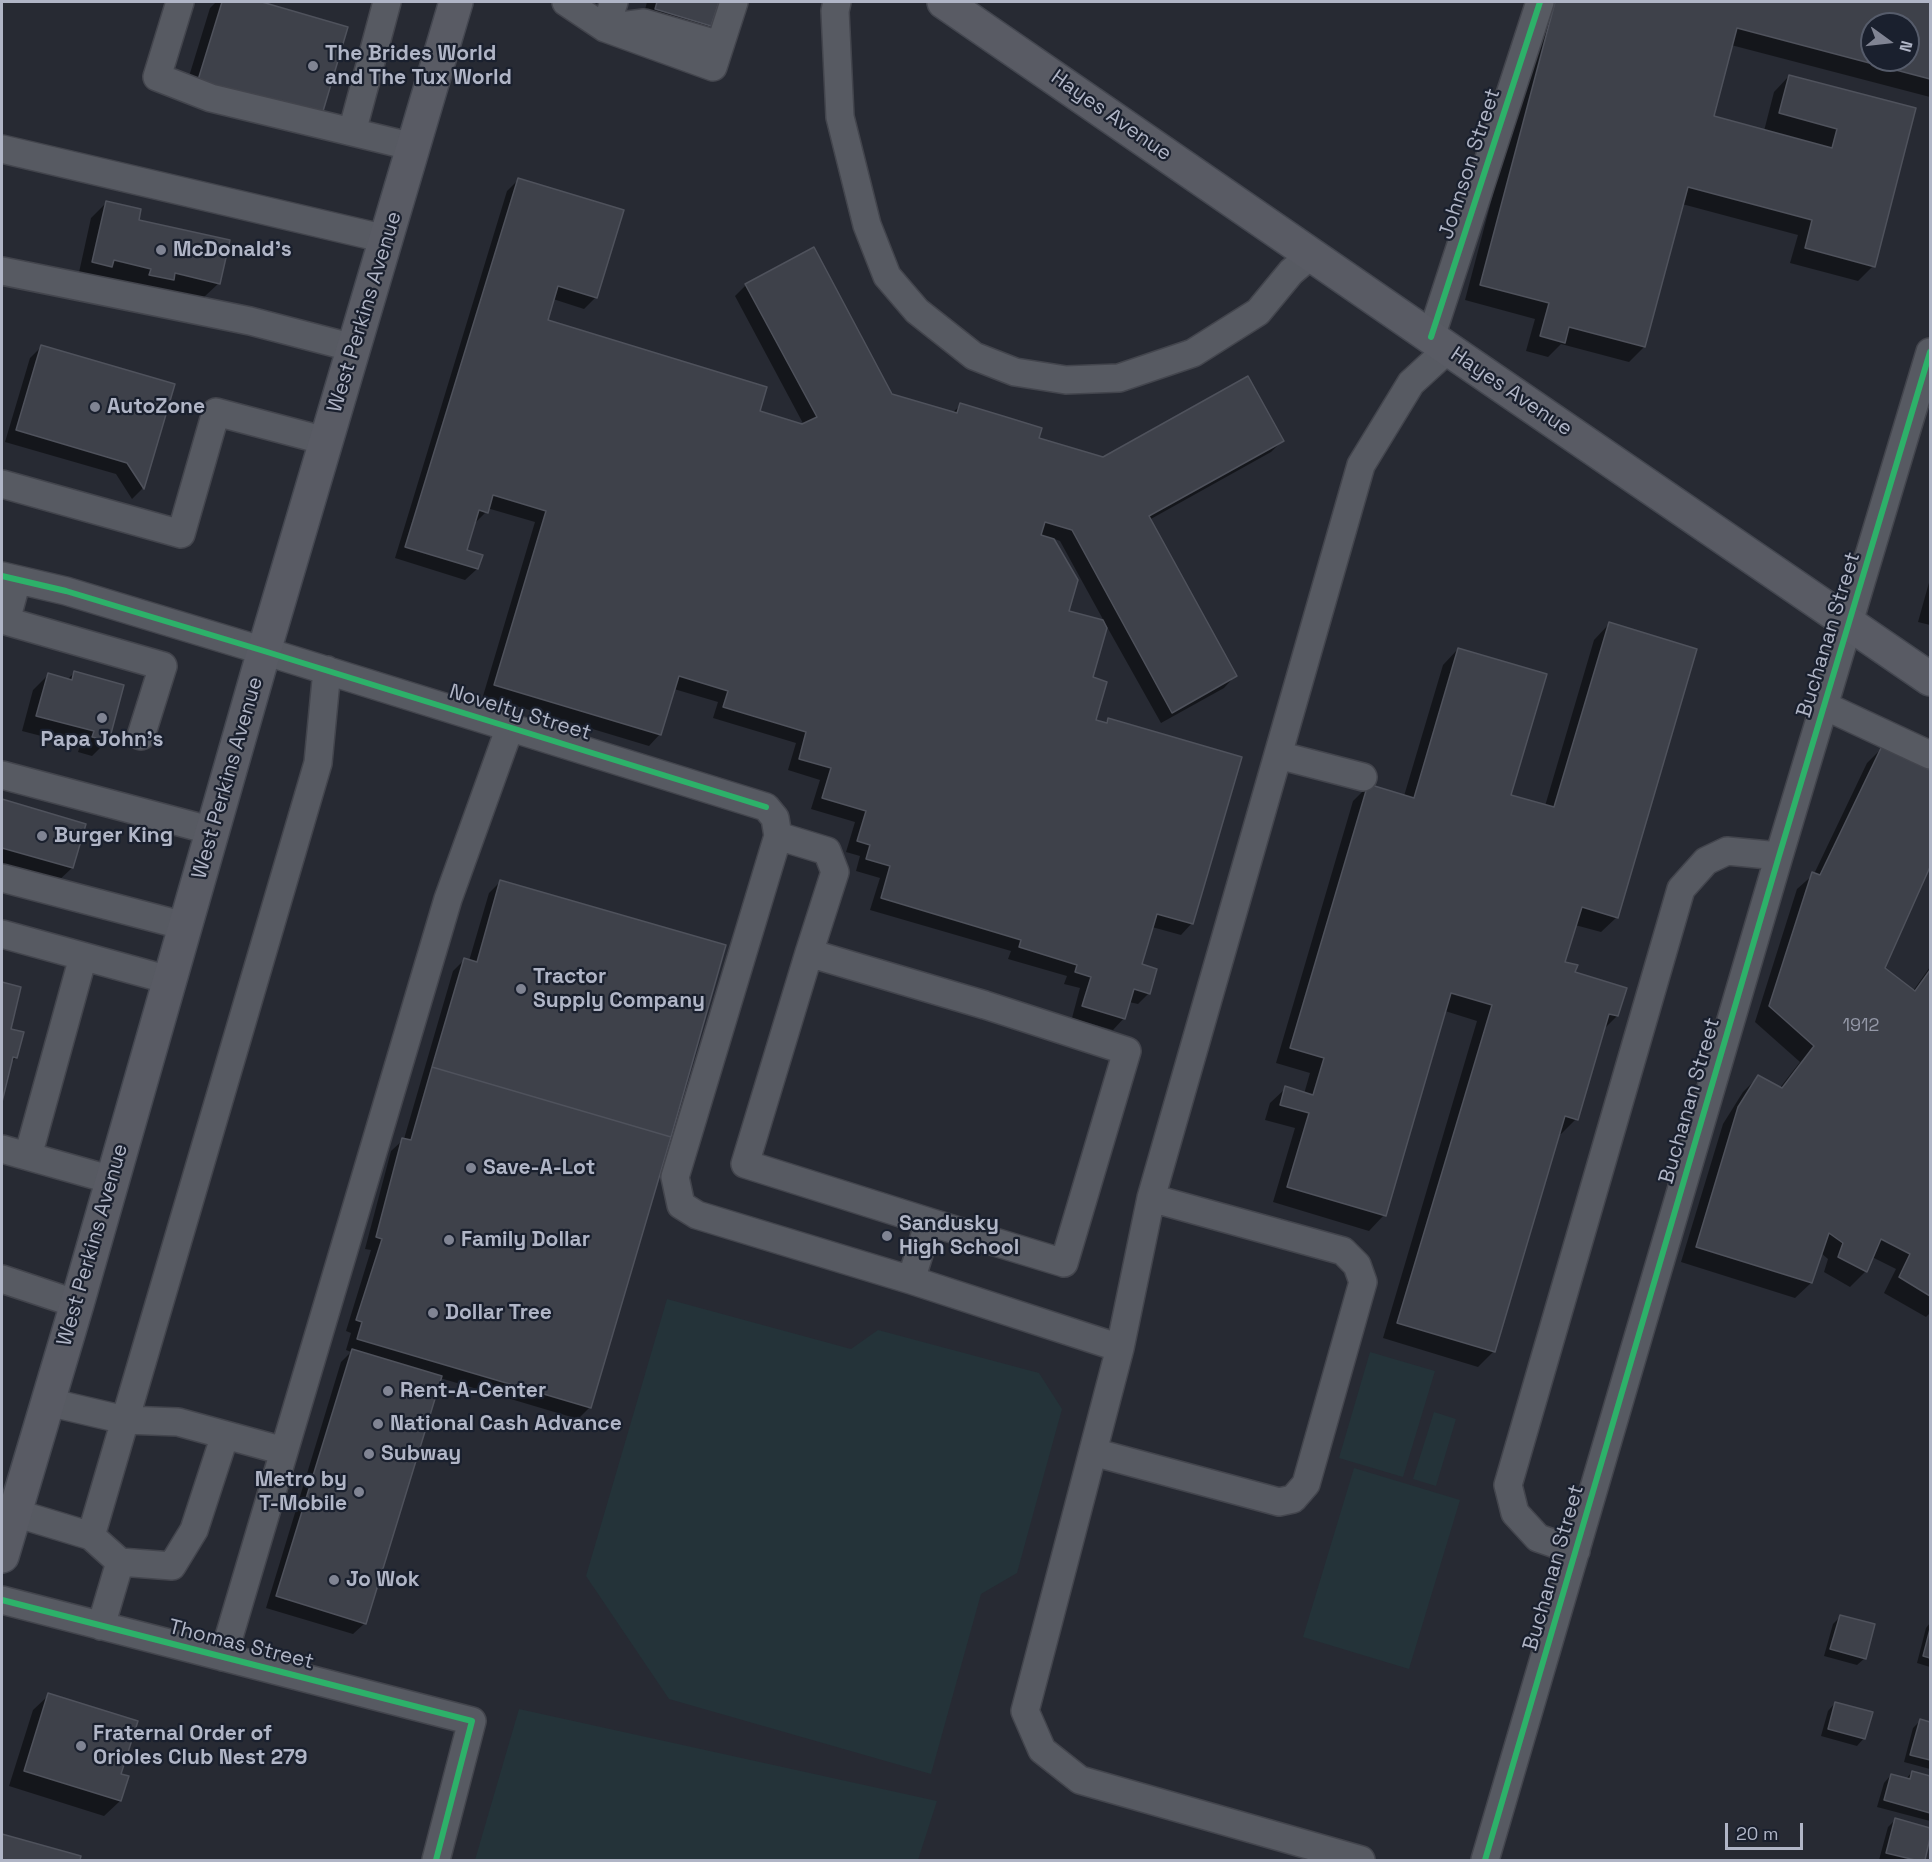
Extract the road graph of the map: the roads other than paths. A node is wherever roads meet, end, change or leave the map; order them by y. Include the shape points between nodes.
1 (180, 2) edge
2 (387, 2) edge
3 (566, 2) edge
4 (615, 2) edge
5 (734, 2) edge
6 (837, 2) edge
7 (944, 2) edge
8 (1540, 2) edge
9 (450, 3) edge
10 (605, 28) junction
11 (352, 132) junction
12 (414, 147) junction
13 (2, 149) edge
14 (386, 239) junction
15 (1312, 254) junction
16 (2, 271) edge
17 (1439, 343) junction
18 (354, 348) junction
19 (1930, 352) edge
20 (326, 441) junction
21 (2, 484) edge
22 (9, 578) edge
23 (114, 606) junction
24 (4, 624) edge
25 (1850, 624) junction
26 (101, 648) junction
27 (264, 651) junction
28 (327, 670) junction
29 (1930, 679) edge
30 (1825, 706) junction
31 (510, 727) junction
32 (141, 736) dead end
33 (1278, 754) junction
34 (1930, 755) edge
35 (2, 775) edge
36 (1363, 777) dead end
37 (213, 831) junction
38 (778, 836) junction
39 (1779, 856) junction
40 (2, 878) edge
41 (185, 926) junction
42 (2, 934) edge
43 (809, 953) junction
44 (83, 957) junction
45 (169, 980) junction
46 (2, 1149) edge
47 (28, 1156) junction
48 (112, 1180) junction
49 (1151, 1198) junction
50 (929, 1222) junction
51 (2, 1279) edge
52 (911, 1280) junction
53 (77, 1304) junction
54 (1120, 1348) junction
55 (48, 1402) junction
56 (124, 1420) junction
57 (225, 1435) junction
58 (284, 1451) junction
59 (1094, 1452) junction
60 (8, 1510) edge
61 (91, 1536) junction
62 (1576, 1551) junction
63 (2, 1556) edge
64 (120, 1562) junction
65 (2, 1600) edge
66 (100, 1626) junction
67 (223, 1657) junction
68 (436, 1860) edge
69 (1361, 1860) edge
70 (1485, 1860) edge

1 - 11 street via 157,77 211,98
2 - 11 street
3 - 10 street
4 - 10 street
5 - 10 street via 713,67
6 - 15 street via 840,117 867,225 887,276 916,310 974,356 1015,372 1066,380 1119,378 1193,353 1258,312 1291,272
7 - 15 main road, Hayes Avenue
8 - 17 street, Johnson Street
9 - 12 main road, West Perkins Avenue
11 - 12 street
12 - 14 main road, West Perkins Avenue
13 - 14 street
14 - 18 main road, West Perkins Avenue
15 - 17 main road, Hayes Avenue
16 - 18 street via 250,321
17 - 25 main road, Hayes Avenue
17 - 33 street via 1360,465
18 - 20 main road, West Perkins Avenue
19 - 25 street, Buchanan Street
20 - 21 street via 216,412 181,534
20 - 27 main road, West Perkins Avenue
22 - 23 street, Novelty Street
22 - 24 street
23 - 26 street
23 - 27 street, Novelty Street
24 - 26 street
25 - 29 main road, Hayes Avenue
25 - 30 street, Buchanan Street
26 - 32 street via 163,666
27 - 28 street, Novelty Street
27 - 37 main road, West Perkins Avenue
28 - 31 street, Novelty Street
28 - 56 street via 318,763
30 - 34 street
30 - 39 street, Buchanan Street
31 - 38 street, Novelty Street via 766,807 775,818
31 - 58 street via 448,899
33 - 36 street
33 - 49 street
35 - 37 street
37 - 41 main road, West Perkins Avenue
38 - 43 street via 827,851 835,872
38 - 52 street via 675,1177 681,1204 697,1215
39 - 62 street, Buchanan Street
39 - 62 street via 1727,851 1706,861 1681,889 1508,1485 1515,1513 1538,1538
40 - 41 street
41 - 45 main road, West Perkins Avenue
42 - 44 street
43 - 50 street via 745,1164
43 - 50 street via 1127,1051 1064,1263
44 - 45 street
44 - 47 street
45 - 48 main road, West Perkins Avenue
46 - 47 street
47 - 48 street
48 - 53 main road, West Perkins Avenue
49 - 54 street
49 - 59 street via 1343,1251 1357,1265 1363,1282 1306,1484 1293,1499 1279,1502
50 - 52 street
51 - 53 street
52 - 54 street
53 - 55 main road, West Perkins Avenue
54 - 59 street
55 - 56 street
55 - 60 main road, West Perkins Avenue
56 - 57 street via 178,1422
56 - 61 street
57 - 58 street
57 - 64 street via 194,1530 172,1566
58 - 67 street
59 - 69 street via 1025,1711 1042,1750 1080,1780
60 - 61 street
60 - 63 main road, West Perkins Avenue
61 - 64 street
62 - 70 street, Buchanan Street
64 - 66 street
65 - 66 street, Thomas Street
66 - 67 street, Thomas Street
67 - 68 street, Thomas Street via 472,1721

